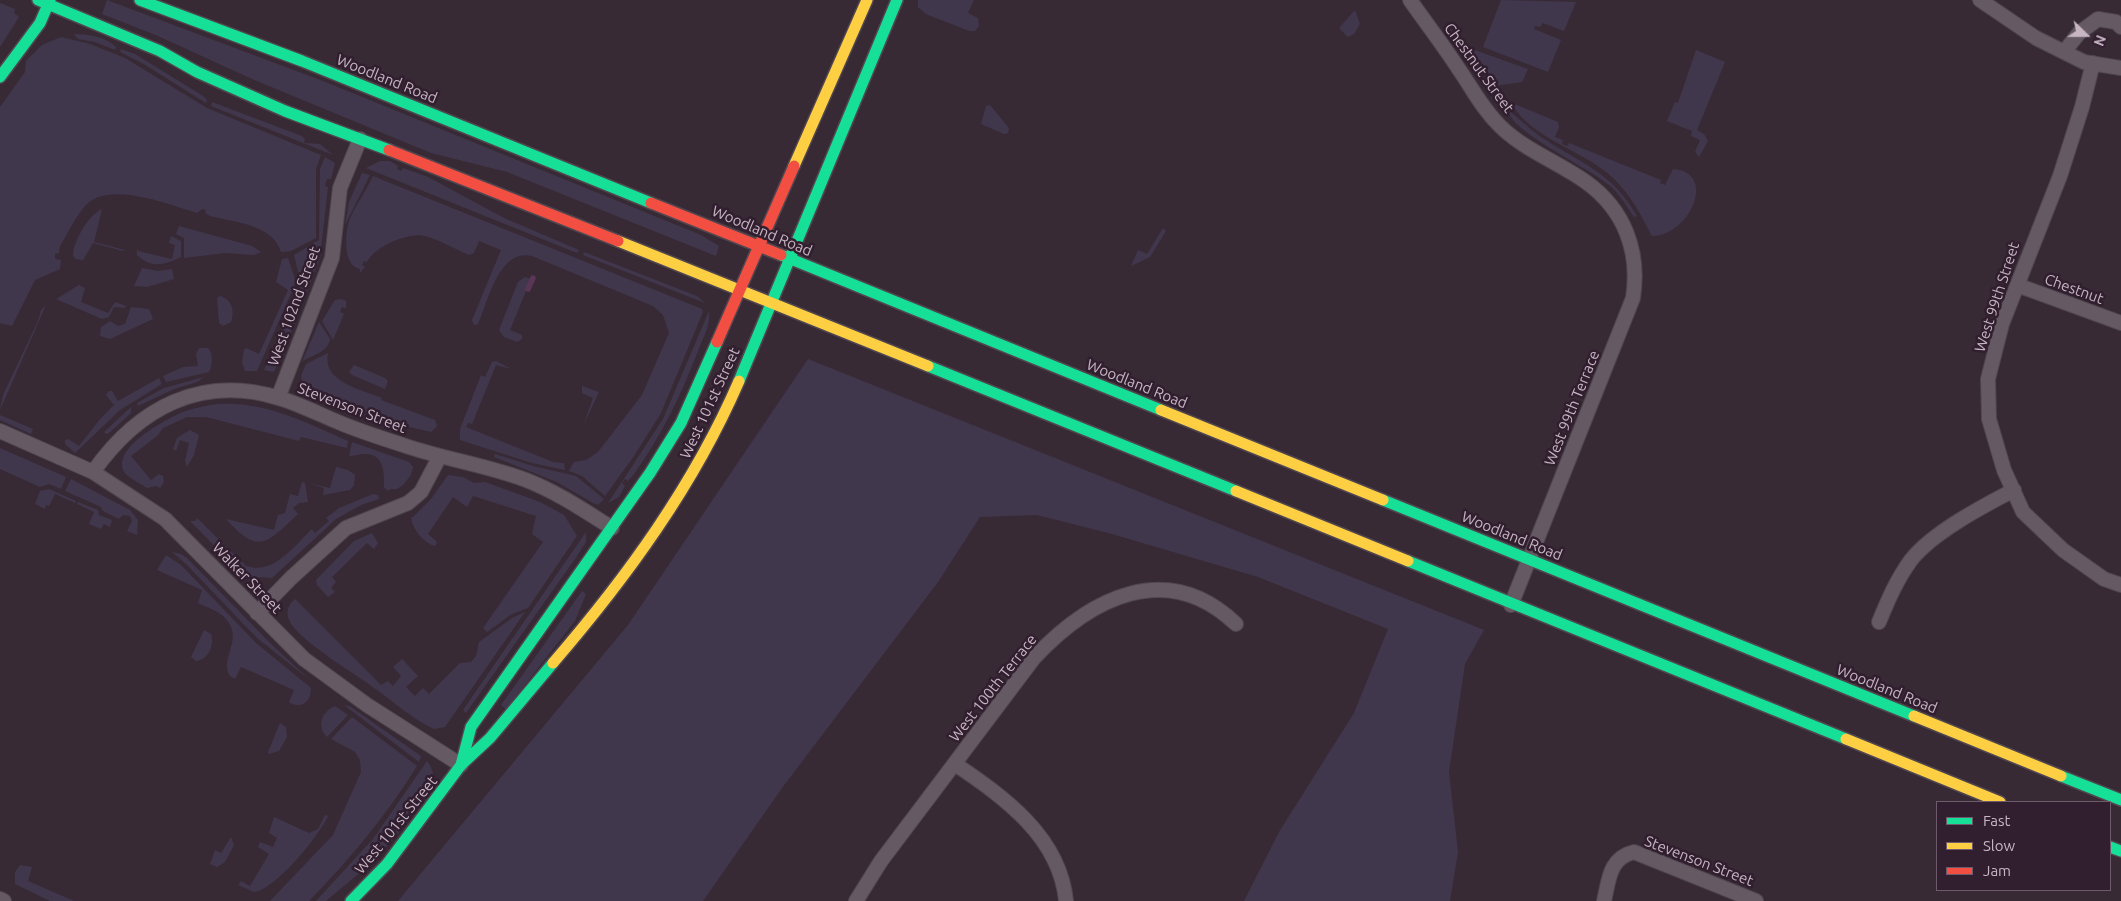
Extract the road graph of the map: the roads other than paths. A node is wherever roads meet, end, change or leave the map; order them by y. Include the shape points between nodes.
1 (140, 0) edge
2 (867, 0) edge
3 (897, 0) edge
4 (1410, 0) edge
5 (1980, 0) edge
6 (46, 1) edge
7 (2121, 27) edge
8 (2064, 52) junction
9 (2093, 63) junction
10 (2121, 68) edge
11 (0, 77) edge
12 (360, 139) junction
13 (1622, 220) joint
14 (759, 246) junction
15 (791, 260) junction
16 (2017, 285) junction
17 (740, 290) junction
18 (773, 303) junction
19 (2121, 323) edge
20 (278, 398) junction
21 (0, 431) edge
22 (440, 456) junction
23 (94, 472) junction
24 (2014, 490) junction
25 (612, 528) junction
26 (1530, 559) junction
27 (2121, 585) edge
28 (1511, 605) junction
29 (257, 613) junction
30 (1879, 622) dead end
31 (1236, 624) dead end
32 (955, 764) junction
33 (461, 765) junction
34 (2121, 800) edge
35 (1998, 801) edge
36 (0, 899) edge
37 (4, 901) edge
38 (351, 901) edge
39 (856, 901) edge
40 (1066, 901) edge
41 (1604, 901) edge
42 (1756, 901) edge

1 - 14 main road, Woodland Road via 302,61
2 - 14 main road, West 101st Street
3 - 15 main road, West 101st Street
4 - 13 street, Chestnut Street via 1500,126 1530,151 1585,182 1610,204
5 - 8 street via 2036,38
6 - 11 main road via 40,23
6 - 12 main road via 285,111
7 - 8 street via 2116,22 2098,19 2079,33
8 - 9 street
9 - 10 street
9 - 16 street, West 99th Street via 2060,176
12 - 17 main road
12 - 20 street, West 102nd Street via 340,188 332,258
13 - 26 street, West 99th Terrace via 1634,250 1634,298
14 - 15 main road, Woodland Road
14 - 17 main road, West 101st Street
15 - 18 main road, West 101st Street
15 - 26 main road, Woodland Road
16 - 19 street, Chestnut
16 - 24 street, West 99th Street via 2002,324 1988,379 1989,419 2004,470
17 - 18 main road
17 - 25 main road, West 101st Street via 681,423
18 - 28 main road
18 - 33 main road, West 101st Street via 721,423 701,461 651,538 578,634 490,738
20 - 22 street, Stevenson Street via 340,423
20 - 23 street, Stevenson Street via 227,390 184,398 159,408 137,422 111,447
21 - 23 street, Walker Street
22 - 25 street, Stevenson Street via 527,480
22 - 29 street via 420,492 408,503 346,528
23 - 29 street, Walker Street via 165,519
24 - 27 street, West 99th Street via 2023,512 2063,550 2104,579
24 - 30 street via 1943,532 1913,558 1893,589
25 - 33 main road, West 101st Street via 471,728
26 - 28 street, West 99th Terrace
26 - 34 main road, Woodland Road
28 - 35 main road
29 - 33 street, Walker Street via 304,659 367,705
31 - 32 street, West 100th Terrace via 1209,603 1172,591 1148,590 1100,606 1077,618 1034,658
32 - 39 street, West 100th Terrace via 881,861
32 - 40 street via 993,790 1031,826 1058,868
33 - 38 main road, West 101st Street via 387,864
36 - 37 street
41 - 42 street, Stevenson Street via 1611,868 1621,856 1629,853 1645,855

